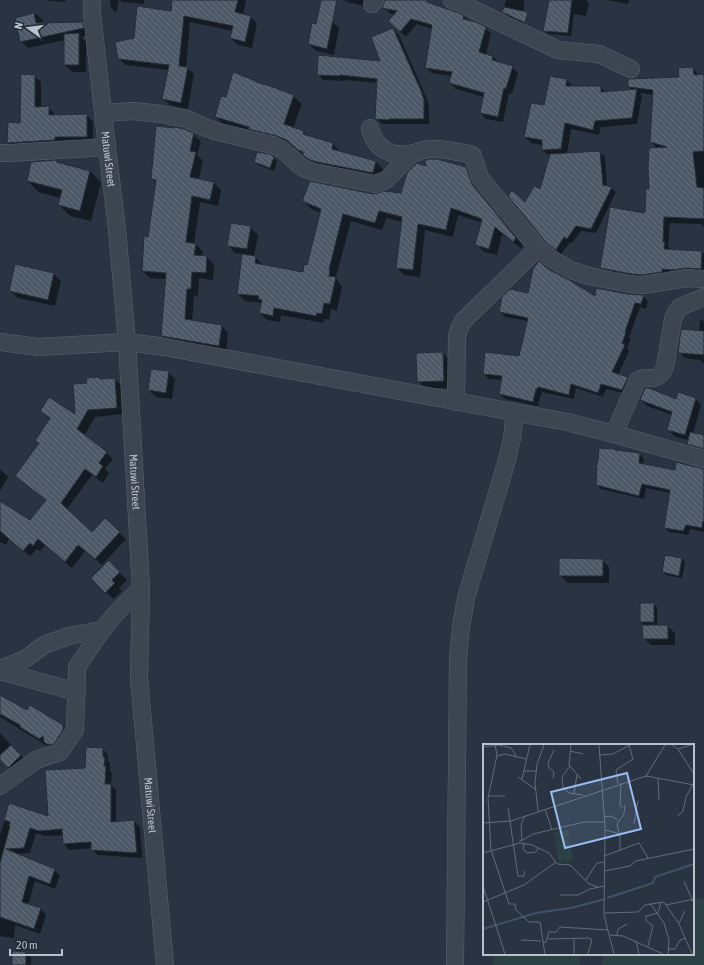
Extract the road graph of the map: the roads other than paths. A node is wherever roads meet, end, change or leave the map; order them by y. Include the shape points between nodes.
1 (92, 0) edge
2 (452, 0) edge
3 (631, 69) dead end
4 (103, 113) junction
5 (370, 128) dead end
6 (107, 147) junction
7 (0, 152) edge
8 (414, 153) junction
9 (538, 248) junction
10 (704, 279) edge
11 (704, 297) edge
12 (0, 342) edge
13 (127, 342) junction
14 (456, 402) junction
15 (516, 412) junction
16 (614, 434) junction
17 (704, 459) edge
18 (141, 588) junction
19 (102, 630) junction
20 (0, 668) edge
21 (0, 671) edge
22 (77, 692) junction
23 (0, 786) edge
24 (165, 965) edge
25 (455, 965) edge

1 - 4 street, Matuwi Street
2 - 3 street via 558,50 600,54
4 - 6 street, Matuwi Street
4 - 8 street via 133,110 187,120 272,145 283,150 304,169 375,184 386,180
5 - 8 street via 375,142 383,150 397,154
6 - 7 street
6 - 13 street, Matuwi Street
8 - 9 street via 433,148 473,156 480,178
9 - 10 street via 571,270 630,284 642,285 687,278
9 - 14 street via 463,321 457,338
11 - 16 street via 680,307 676,312 663,372 657,378 637,381
12 - 13 street via 38,347
13 - 14 street
13 - 18 street, Matuwi Street
14 - 15 street
15 - 16 street
15 - 25 street via 507,460 466,598 461,627 458,659
16 - 17 street
18 - 19 street
18 - 24 street, Matuwi Street via 139,678
19 - 20 street via 70,636 44,645 25,659
19 - 22 street via 77,667
21 - 22 street
22 - 23 street via 75,730 60,752 36,760

